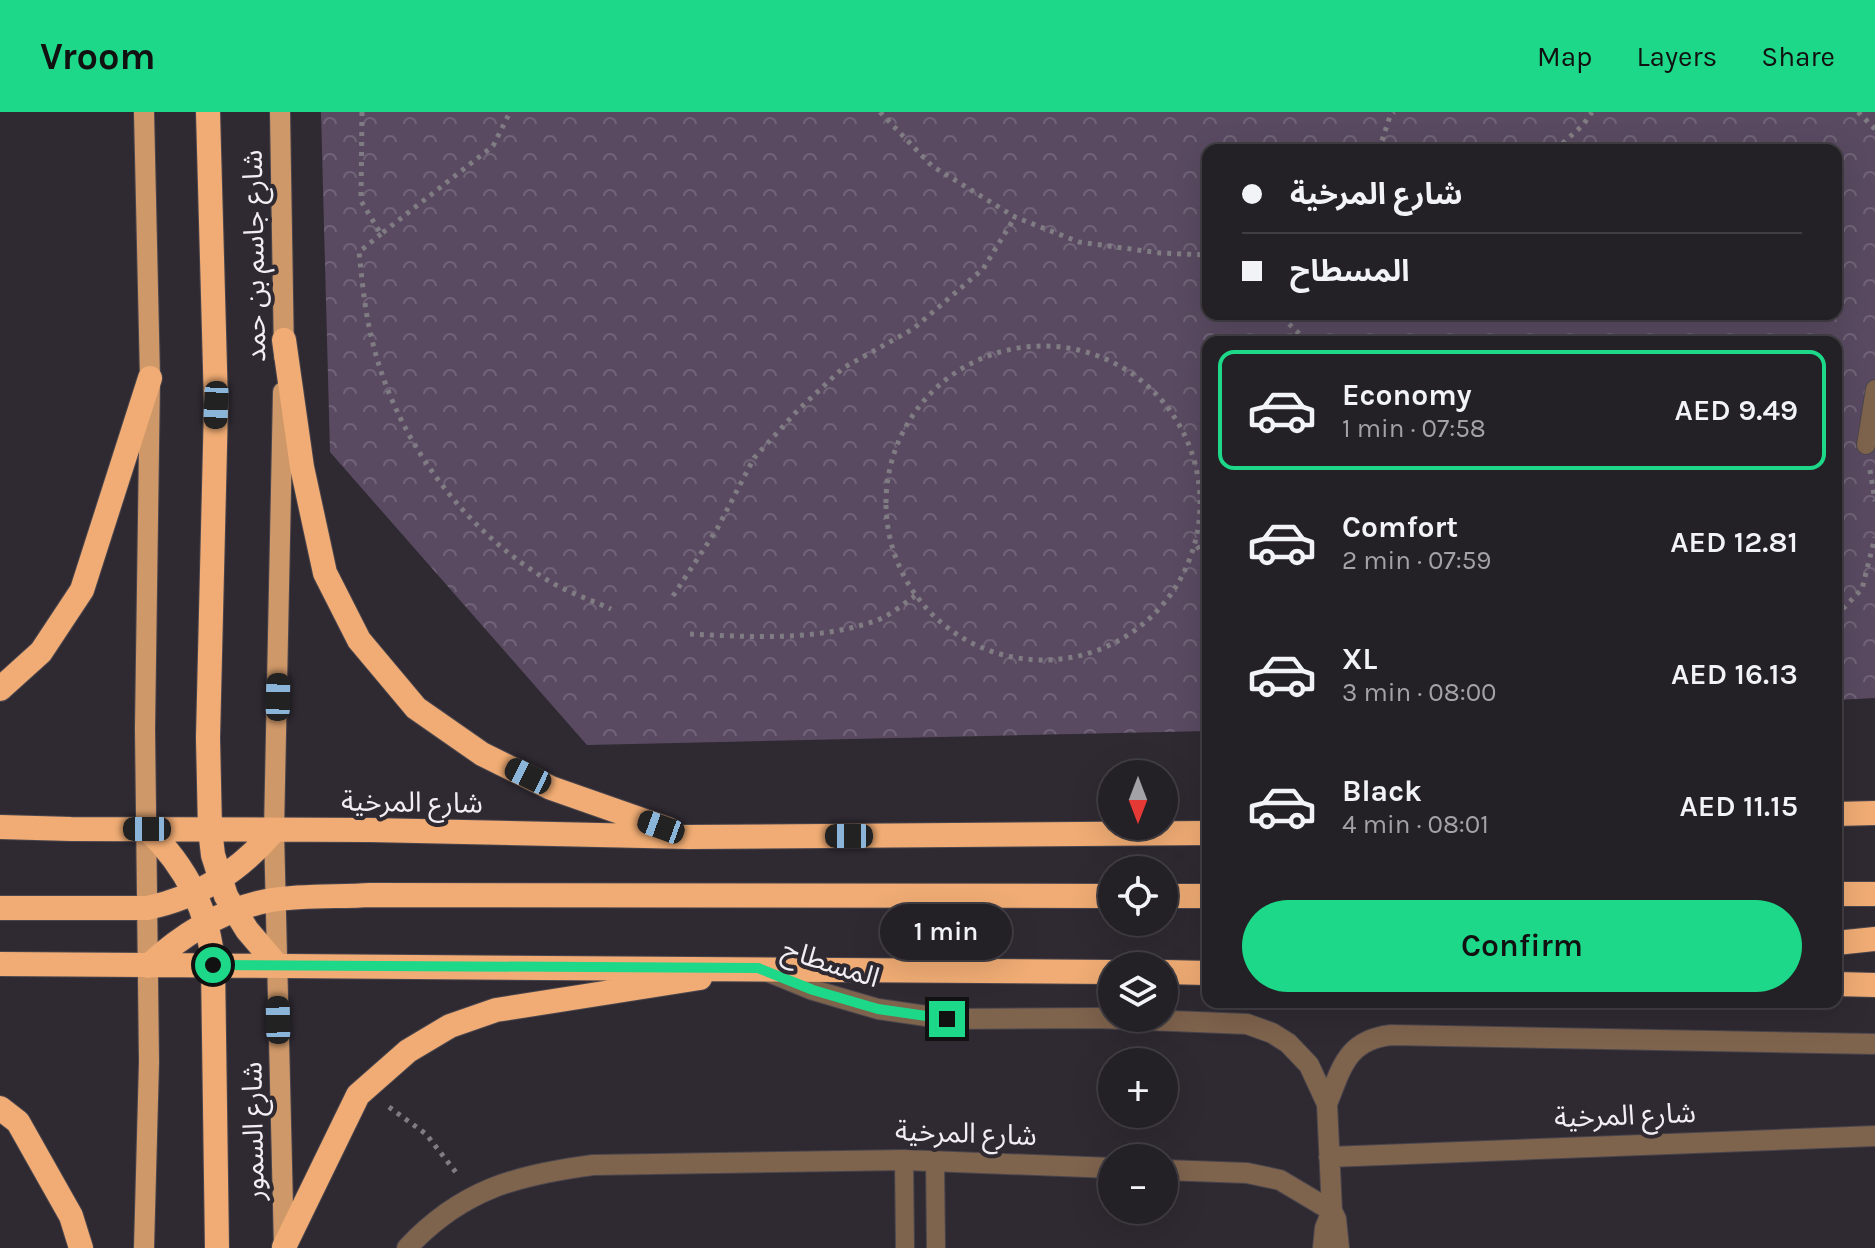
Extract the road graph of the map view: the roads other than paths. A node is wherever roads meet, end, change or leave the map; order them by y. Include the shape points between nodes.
1 (144, 112) edge
2 (208, 112) edge
3 (280, 112) edge
4 (284, 340) junction
5 (150, 378) junction
6 (1875, 389) edge
7 (1866, 445) dead end
8 (0, 689) edge
9 (1875, 813) edge
10 (1842, 814) edge
11 (0, 827) edge
12 (147, 829) junction
13 (210, 829) junction
14 (274, 831) junction
15 (1202, 833) edge
16 (689, 837) junction
17 (220, 880) junction
18 (196, 893) junction
19 (1842, 894) edge
20 (1875, 894) edge
21 (1098, 896) edge
22 (1178, 896) edge
23 (1202, 896) edge
24 (276, 900) junction
25 (0, 908) edge
26 (147, 908) junction
27 (235, 911) junction
28 (207, 924) junction
29 (1875, 939) edge
30 (1842, 942) edge
31 (0, 964) edge
32 (213, 965) junction
33 (277, 965) junction
34 (148, 966) junction
35 (758, 968) junction
36 (1098, 972) edge
37 (1178, 972) edge
38 (1202, 973) edge
39 (1842, 984) edge
40 (1875, 985) edge
41 (1875, 1044) edge
42 (1327, 1104) junction
43 (0, 1108) edge
44 (1875, 1136) edge
45 (1329, 1157) junction
46 (904, 1160) junction
47 (935, 1161) junction
48 (1098, 1167) edge
49 (1178, 1171) edge
50 (1332, 1211) junction
51 (408, 1247) edge
52 (81, 1248) edge
53 (144, 1248) edge
54 (217, 1248) edge
55 (284, 1248) edge
56 (905, 1248) edge
57 (936, 1248) edge
58 (1323, 1248) edge
59 (1339, 1248) edge

1 - 5 main road
2 - 13 highway via 216,405
3 - 4 main road, شارع جاسم بن حمد
4 - 14 main road, شارع جاسم بن حمد
4 - 16 highway via 302,467 325,573 359,640 416,708 482,754 551,788
5 - 8 highway via 82,590 41,652
5 - 12 main road
6 - 7 lane
9 - 10 highway
11 - 12 highway, شارع المرخية
12 - 13 highway, شارع المرخية
12 - 18 highway
12 - 26 main road
13 - 14 highway, شارع المرخية
13 - 17 highway
14 - 16 highway, شارع المرخية
14 - 17 highway
14 - 24 main road, شارع جاسم بن حمد
15 - 16 highway, شارع المرخية
17 - 18 highway
17 - 27 highway
18 - 26 highway
18 - 28 highway
19 - 20 highway
21 - 24 highway via 371,895
22 - 23 highway
24 - 27 highway
24 - 33 main road, شارع السمور
25 - 26 highway
26 - 34 main road
27 - 28 highway
27 - 33 highway
28 - 32 highway
28 - 34 highway
29 - 30 highway
31 - 34 highway
32 - 33 highway
32 - 34 highway
32 - 54 highway
33 - 35 highway
33 - 55 main road, شارع السمور
34 - 53 main road
35 - 36 highway
35 - 42 street, المسطاح via 878,1009 947,1019 1247,1024 1272,1033 1300,1054
35 - 55 highway via 540,1001 450,1026 408,1051 358,1095
37 - 38 highway
39 - 40 highway
41 - 42 street, المسطاح via 1369,1037 1341,1070
42 - 45 street, المسطاح
43 - 52 highway via 18,1122 71,1216
44 - 45 street, شارع المرخية
45 - 50 street, المسطاح
46 - 47 street, شارع المرخية
46 - 51 street, شارع المرخية via 593,1165 543,1172 473,1195
46 - 56 lane
47 - 48 street, شارع المرخية
47 - 57 lane
49 - 50 street via 1280,1180
50 - 58 street, المسطاح
50 - 59 street, المسطاح

